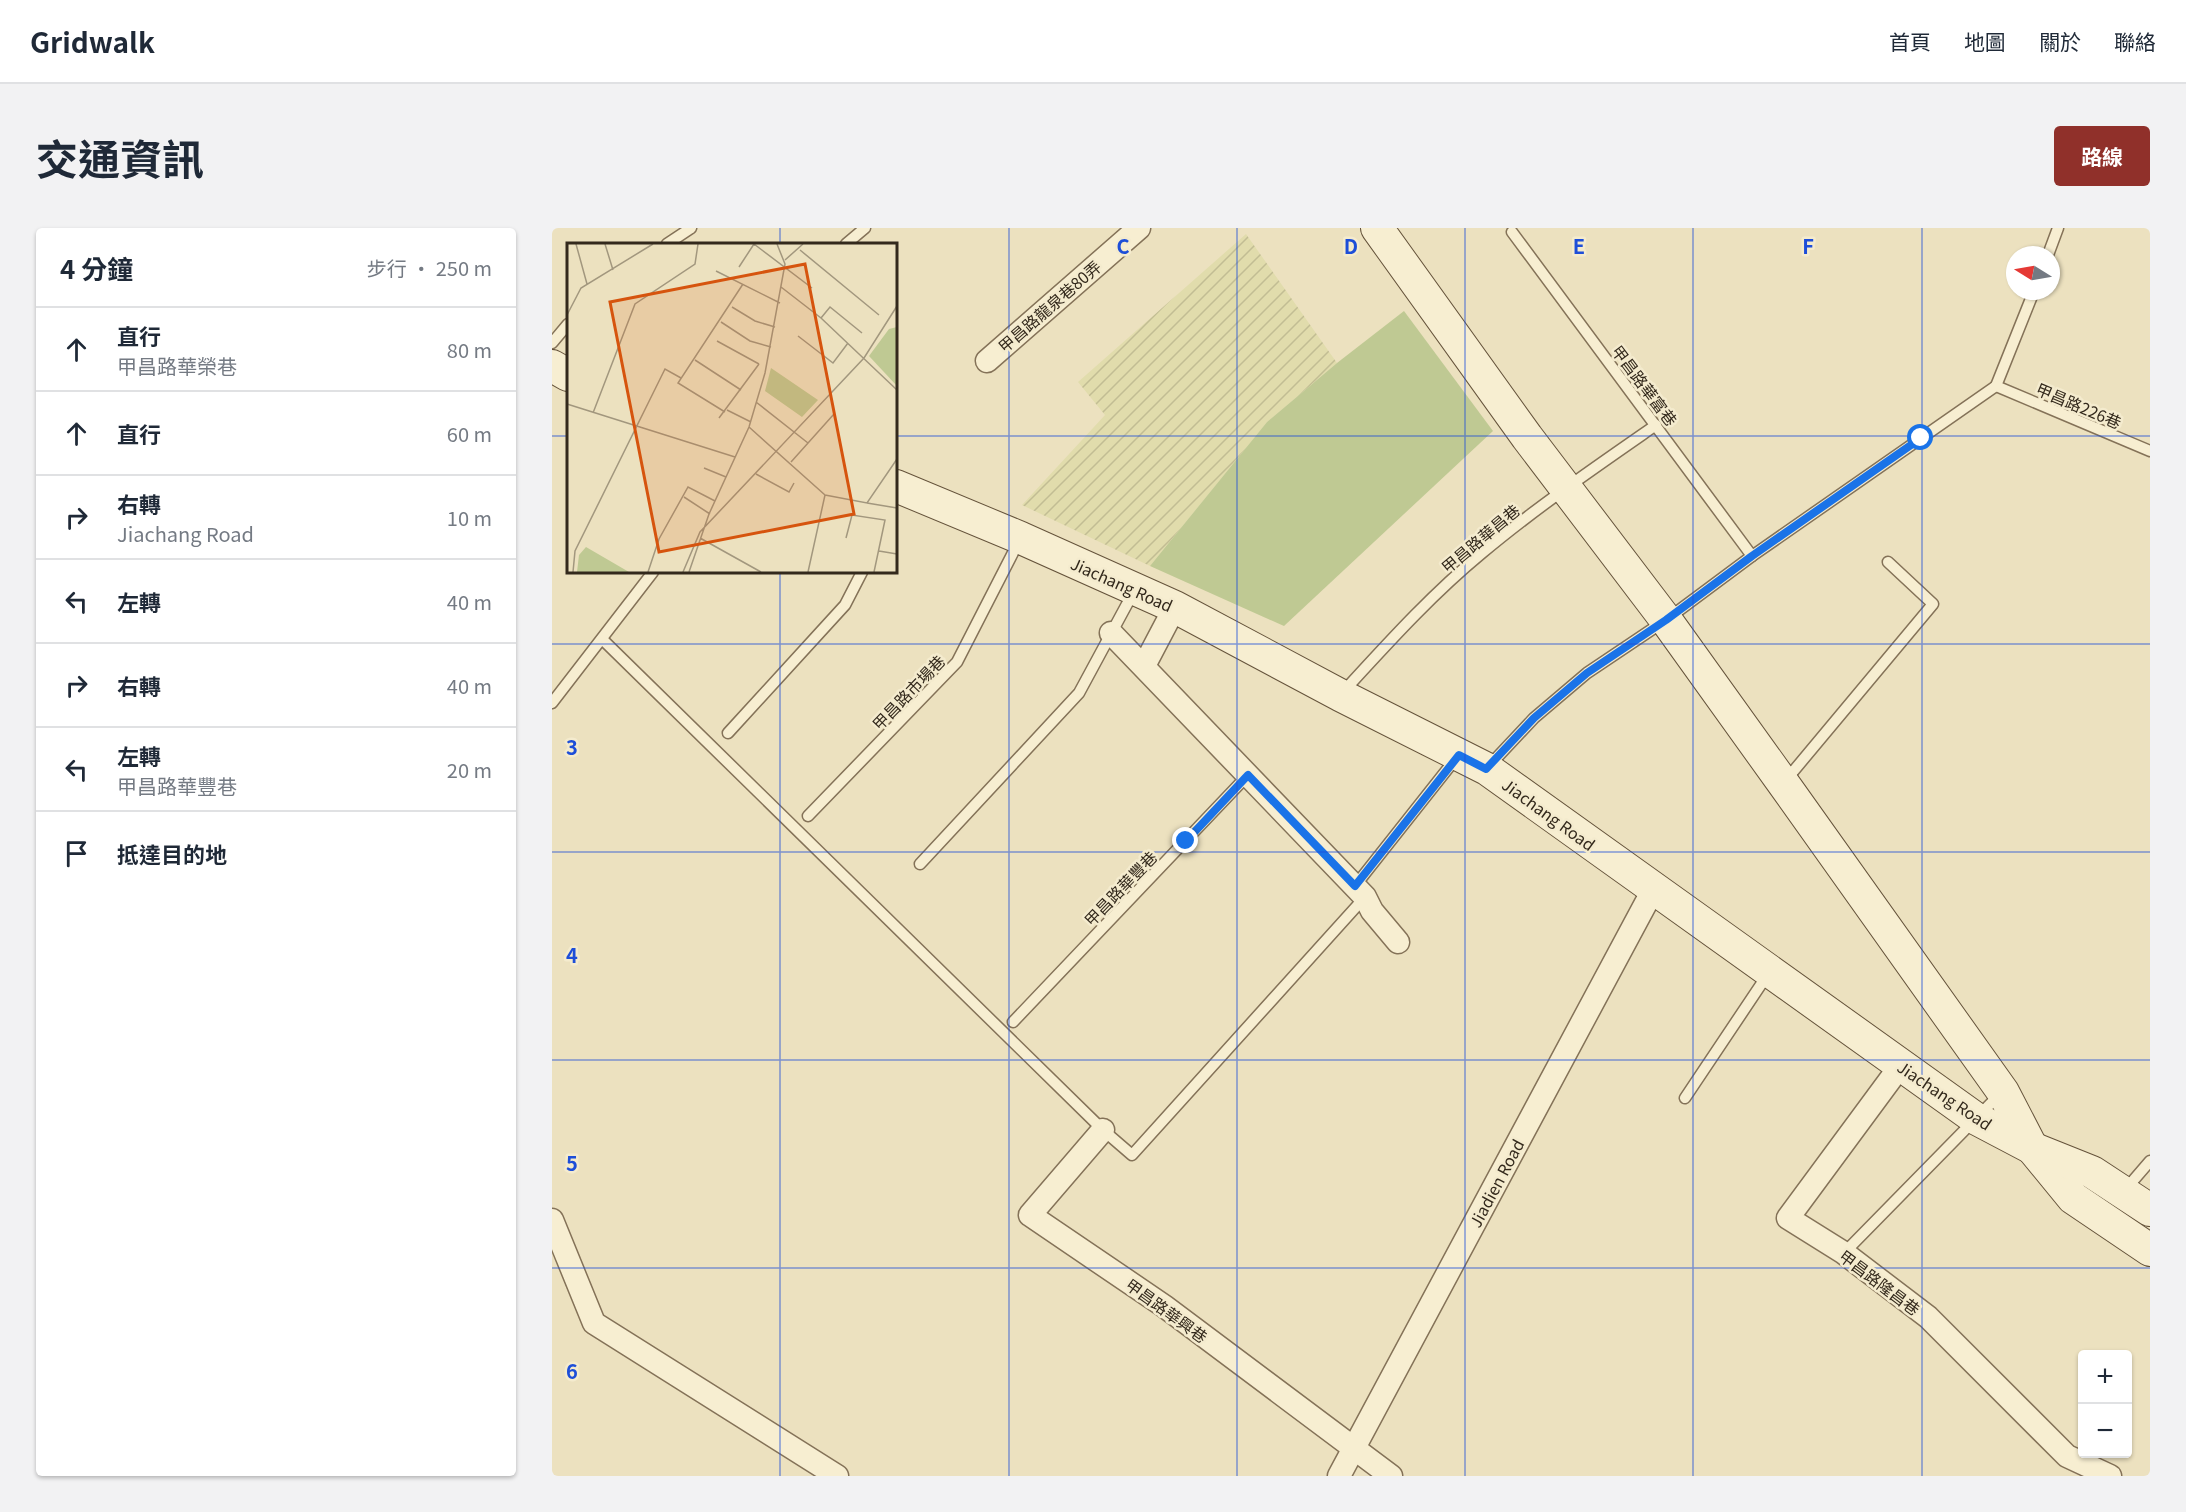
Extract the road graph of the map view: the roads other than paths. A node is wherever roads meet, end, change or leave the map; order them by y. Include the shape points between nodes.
1 (691, 228) edge
2 (865, 228) edge
3 (1139, 228) edge
4 (1377, 228) edge
5 (2058, 228) edge
6 (1512, 232) dead end
7 (668, 243) edge
8 (847, 243) edge
9 (2051, 246) edge
10 (2030, 300) edge
11 (567, 325) edge
12 (552, 343) edge
13 (987, 361) dead end
14 (552, 366) edge
15 (567, 374) edge
16 (1996, 386) junction
17 (1656, 425) junction
18 (2150, 451) edge
19 (1565, 488) junction
20 (900, 491) edge
21 (1021, 538) junction
22 (1752, 556) junction
23 (1888, 562) dead end
24 (652, 573) edge
25 (861, 573) edge
26 (1135, 589) junction
27 (1175, 607) junction
28 (1666, 620) junction
29 (1111, 633) junction
30 (602, 639) junction
31 (1144, 666) junction
32 (1340, 695) junction
33 (552, 703) edge
34 (728, 733) dead end
35 (1473, 762) junction
36 (1248, 775) junction
37 (1784, 783) junction
38 (808, 816) dead end
39 (920, 864) dead end
40 (1653, 890) junction
41 (1360, 892) junction
42 (1398, 942) dead end
43 (1770, 972) junction
44 (1013, 1022) dead end
45 (1901, 1065) junction
46 (2002, 1092) junction
47 (1685, 1098) dead end
48 (1975, 1118) junction
49 (1102, 1130) junction
50 (2032, 1148) junction
51 (2150, 1161) edge
52 (2113, 1205) junction
53 (2150, 1210) edge
54 (552, 1220) edge
55 (2150, 1250) edge
56 (1844, 1254) junction
57 (1354, 1448) junction
58 (837, 1476) edge
59 (1340, 1476) edge
60 (1391, 1476) edge
61 (2110, 1476) edge

1 - 7 lane
2 - 8 lane
3 - 13 street, 甲昌路龍泉巷80弄
4 - 19 street
5 - 9 lane
6 - 17 lane, 甲昌路華富巷
10 - 16 lane
11 - 12 lane
14 - 15 street
16 - 18 lane, 甲昌路226巷
16 - 22 lane
17 - 19 lane, 甲昌路華昌巷
17 - 22 lane, 甲昌路華富巷
19 - 28 street
19 - 32 lane, 甲昌路華昌巷 via 1481,553 1415,614
20 - 21 street, Jiachang Road
21 - 26 street, Jiachang Road
21 - 38 lane, 甲昌路市場巷 via 957,662
22 - 28 lane
23 - 37 lane via 1933,604
24 - 30 lane
25 - 34 lane via 845,605
26 - 27 street, Jiachang Road
26 - 29 lane
27 - 31 street
27 - 32 street, Jiachang Road
28 - 35 lane via 1587,673
28 - 37 street
29 - 31 street
29 - 39 lane via 1079,693
30 - 33 lane
30 - 49 lane
31 - 36 street
32 - 35 street, Jiachang Road
35 - 40 street, Jiachang Road
35 - 41 lane
36 - 41 street
36 - 44 lane, 甲昌路華豐巷
37 - 46 street
40 - 43 street, Jiachang Road
40 - 57 street, Jiadien Road
41 - 42 street
41 - 49 lane via 1132,1155
43 - 45 street, Jiachang Road
43 - 47 lane
45 - 48 street, Jiachang Road
45 - 56 street, 甲昌路隆昌巷 via 1788,1218
46 - 48 lane
46 - 50 street
48 - 50 street, Jiachang Road
48 - 56 lane
49 - 57 street, 甲昌路華興巷 via 1030,1215 1164,1306
50 - 52 street via 2073,1198
51 - 52 lane
52 - 53 street
52 - 55 street
54 - 58 street via 594,1323
56 - 61 street, 甲昌路隆昌巷 via 1928,1317 2067,1456
57 - 59 street, Jiadien Road
57 - 60 street, 甲昌路華興巷

